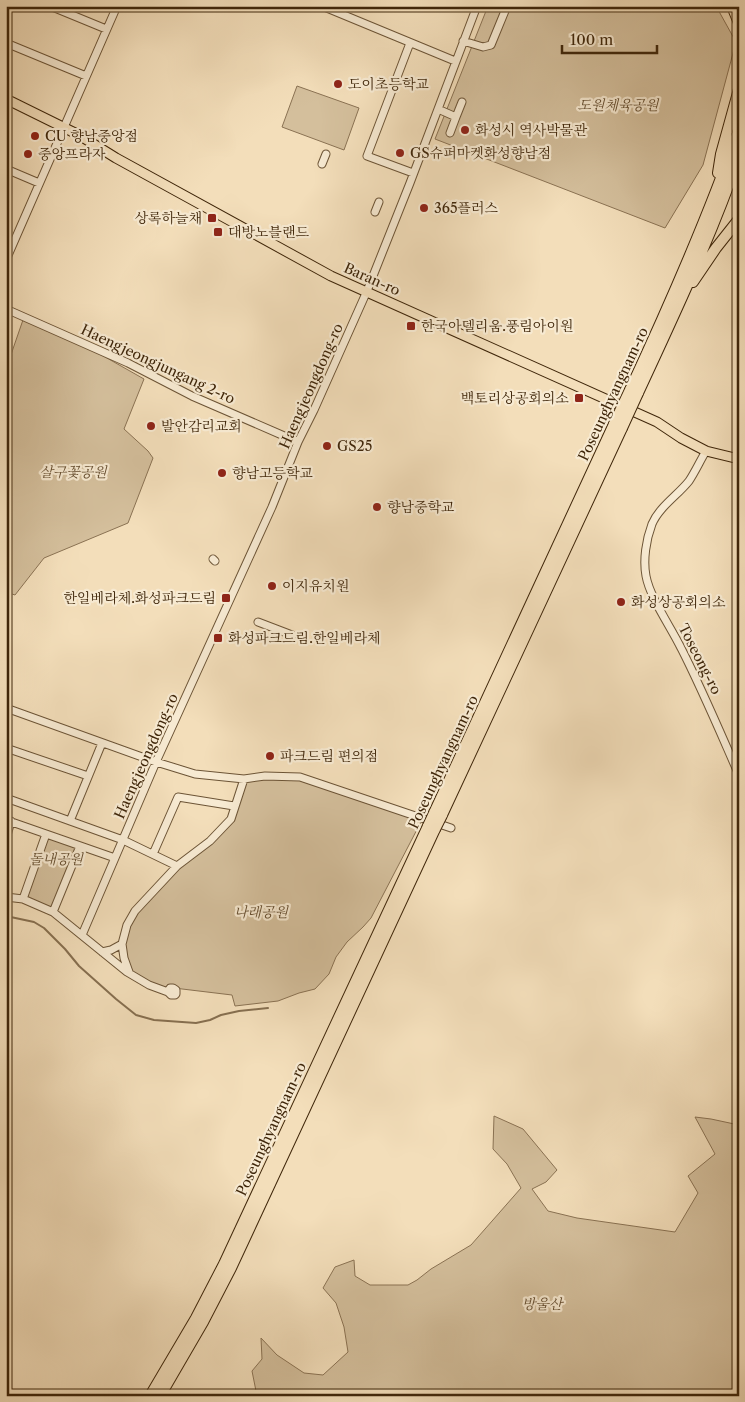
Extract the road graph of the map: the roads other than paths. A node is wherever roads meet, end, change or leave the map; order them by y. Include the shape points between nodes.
1 (117, 6) edge
2 (322, 6) edge
3 (477, 6) edge
4 (507, 6) edge
5 (732, 6) edge
6 (55, 7) edge
7 (739, 22) edge
8 (106, 30) junction
9 (463, 41) junction
10 (6, 43) edge
11 (410, 43) junction
12 (455, 61) junction
13 (86, 76) junction
14 (739, 89) edge
15 (6, 99) edge
16 (462, 102) dead end
17 (438, 108) junction
18 (456, 117) junction
19 (64, 127) junction
20 (739, 129) edge
21 (450, 133) dead end
22 (326, 154) dead end
23 (739, 156) edge
24 (322, 164) dead end
25 (7, 167) edge
26 (413, 174) junction
27 (39, 183) junction
28 (715, 194) junction
29 (379, 202) dead end
30 (375, 212) dead end
31 (739, 219) edge
32 (6, 260) edge
33 (367, 292) junction
34 (681, 299) junction
35 (6, 309) edge
36 (634, 391) junction
37 (298, 442) junction
38 (706, 451) junction
39 (739, 459) edge
40 (258, 622) dead end
41 (292, 635) dead end
42 (6, 708) edge
43 (102, 743) junction
44 (6, 748) edge
45 (156, 762) junction
46 (739, 775) edge
47 (88, 776) junction
48 (244, 779) junction
49 (6, 798) edge
50 (234, 806) junction
51 (9, 821) edge
52 (70, 821) junction
53 (451, 828) dead end
54 (46, 834) junction
55 (6, 839) edge
56 (123, 840) junction
57 (80, 846) junction
58 (153, 854) junction
59 (115, 858) junction
60 (177, 866) junction
61 (6, 897) edge
62 (23, 899) junction
63 (53, 912) junction
64 (82, 935) junction
65 (122, 944) junction
66 (102, 952) junction
67 (130, 974) junction
68 (168, 992) dead end
69 (154, 1395) edge

1 - 8 street
2 - 11 street
3 - 9 street, Haengjeongdong-ro
4 - 9 street via 491,45 483,47
5 - 7 highway
6 - 8 street
8 - 13 street
9 - 12 street, Haengjeongdong-ro
10 - 13 street
11 - 12 street
11 - 26 street via 368,156
12 - 17 street, Haengjeongdong-ro
13 - 19 street
14 - 28 highway via 721,154
15 - 19 main road, Baran-ro
16 - 18 street
17 - 18 street
17 - 26 street, Haengjeongdong-ro
18 - 21 street
19 - 27 street
19 - 33 main road, Baran-ro via 276,247
20 - 28 highway, Poseunghyangnam-ro
22 - 24 street
23 - 34 highway, Poseunghyangnam-ro
25 - 27 street
26 - 33 street, Haengjeongdong-ro
27 - 32 street
28 - 36 highway, Poseunghyangnam-ro
29 - 30 street
31 - 34 highway
33 - 37 street, Haengjeongdong-ro
33 - 38 main road, Baran-ro via 657,422
34 - 36 highway, Poseunghyangnam-ro
35 - 37 street, Haengjeongjungang 2-ro
36 - 69 highway, Poseunghyangnam-ro, bridge via 432,828 224,1264
37 - 45 street, Haengjeongdong-ro via 272,507
38 - 39 main road, Baran-ro
38 - 46 street, Toseong-ro via 689,481 653,523 644,562 652,593 707,700
40 - 41 street
42 - 43 street
43 - 45 street
43 - 47 street
44 - 47 street
45 - 48 street via 195,774
45 - 56 street, Haengjeongdong-ro
47 - 52 street
48 - 50 street
48 - 53 street via 300,777
49 - 52 street
50 - 58 street via 178,797
50 - 60 street via 231,818 222,830
51 - 54 street
51 - 55 street
52 - 56 street
54 - 57 street
54 - 62 street
56 - 58 street
56 - 59 street, Haengjeongdong-ro
57 - 59 street
57 - 63 street
58 - 60 street
59 - 64 street, Haengjeongdong-ro
60 - 65 street via 135,911
61 - 62 street
62 - 63 street
63 - 64 street
64 - 66 street
65 - 66 street
65 - 67 street
66 - 67 street
67 - 68 street

